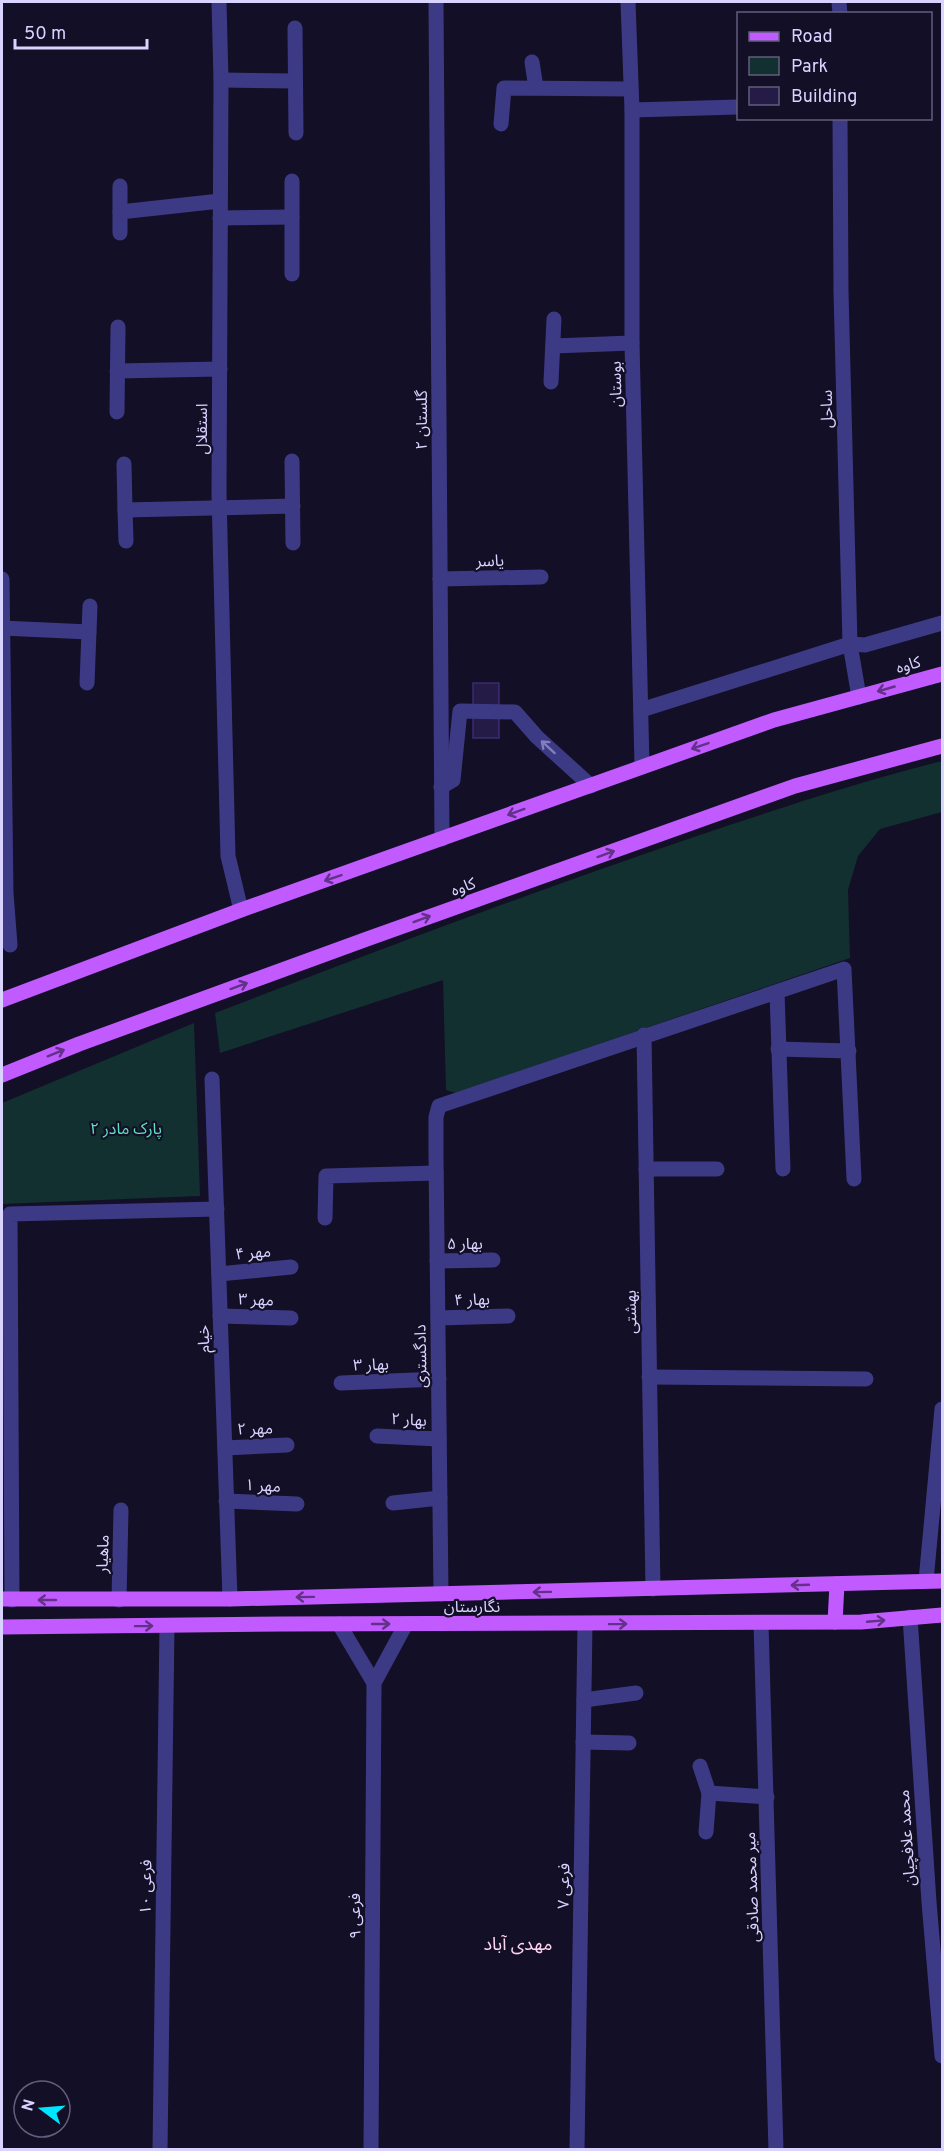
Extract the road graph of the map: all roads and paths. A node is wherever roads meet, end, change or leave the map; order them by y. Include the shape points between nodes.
1 (219, 2) edge
2 (436, 2) edge
3 (628, 2) edge
4 (295, 28) dead end
5 (532, 63) dead end
6 (221, 80) junction
7 (295, 81) junction
8 (536, 88) junction
9 (631, 89) junction
10 (737, 107) edge
11 (632, 110) junction
12 (840, 120) edge
13 (501, 124) dead end
14 (296, 133) dead end
15 (292, 181) dead end
16 (120, 186) dead end
17 (220, 201) junction
18 (120, 212) junction
19 (292, 216) junction
20 (220, 218) junction
21 (120, 234) dead end
22 (292, 274) dead end
23 (554, 319) dead end
24 (118, 327) dead end
25 (632, 344) junction
26 (553, 346) junction
27 (220, 369) junction
28 (117, 371) junction
29 (551, 382) dead end
30 (117, 412) dead end
31 (292, 461) dead end
32 (124, 464) dead end
33 (293, 506) junction
34 (219, 508) junction
35 (125, 510) junction
36 (126, 541) dead end
37 (293, 543) dead end
38 (541, 577) dead end
39 (2, 579) edge
40 (440, 579) junction
41 (90, 606) dead end
42 (942, 623) edge
43 (2, 628) edge
44 (89, 632) junction
45 (850, 644) junction
46 (942, 674) edge
47 (87, 683) dead end
48 (859, 697) junction
49 (641, 710) junction
50 (942, 746) edge
51 (642, 766) junction
52 (591, 786) junction
53 (441, 787) junction
54 (442, 839) junction
55 (241, 909) junction
56 (10, 945) dead end
57 (777, 992) junction
58 (2, 1000) edge
59 (644, 1035) junction
60 (778, 1048) junction
61 (849, 1051) junction
62 (2, 1075) edge
63 (212, 1078) dead end
64 (646, 1169) junction
65 (717, 1169) dead end
66 (783, 1169) dead end
67 (436, 1173) junction
68 (854, 1179) dead end
69 (217, 1209) junction
70 (325, 1218) dead end
71 (493, 1260) dead end
72 (437, 1261) junction
73 (291, 1267) dead end
74 (219, 1274) junction
75 (220, 1316) junction
76 (508, 1316) dead end
77 (291, 1318) dead end
78 (438, 1318) junction
79 (649, 1377) junction
80 (438, 1379) junction
81 (866, 1379) dead end
82 (341, 1383) dead end
83 (942, 1409) edge
84 (377, 1436) dead end
85 (439, 1439) junction
86 (287, 1445) dead end
87 (225, 1448) junction
88 (440, 1498) junction
89 (226, 1501) junction
90 (393, 1503) dead end
91 (297, 1504) dead end
92 (121, 1510) dead end
93 (926, 1581) junction
94 (942, 1581) edge
95 (837, 1584) junction
96 (653, 1589) junction
97 (441, 1594) junction
98 (230, 1599) junction
99 (7, 1600) edge
100 (75, 1600) junction
101 (119, 1600) junction
102 (942, 1615) edge
103 (910, 1617) junction
104 (835, 1622) junction
105 (761, 1623) junction
106 (339, 1624) junction
107 (406, 1624) junction
108 (585, 1624) junction
109 (166, 1626) junction
110 (2, 1627) edge
111 (77, 1627) junction
112 (113, 1627) junction
113 (374, 1683) junction
114 (636, 1693) dead end
115 (584, 1700) junction
116 (583, 1742) junction
117 (629, 1743) dead end
118 (700, 1766) dead end
119 (709, 1793) junction
120 (766, 1797) junction
121 (706, 1832) dead end
122 (936, 1905) edge
123 (942, 2056) edge
124 (160, 2150) edge
125 (371, 2150) edge
126 (578, 2150) edge
127 (776, 2150) edge

1 - 6 street, استقلال
2 - 40 street, گلستان ۲
3 - 9 street, بوستان
4 - 7 street
5 - 8 street
6 - 7 street
6 - 17 street, استقلال
7 - 14 street
8 - 9 street
8 - 13 street via 504,88
9 - 11 street, بوستان
10 - 11 street
11 - 25 street, بوستان
12 - 45 street, ساحل
15 - 19 street
16 - 18 street
17 - 18 street
17 - 20 street, استقلال
18 - 21 street
19 - 20 street
19 - 22 street
20 - 27 street, استقلال
23 - 26 street
24 - 28 street
25 - 26 street
25 - 49 street, بوستان
26 - 29 street
27 - 28 street
27 - 34 street, استقلال
28 - 30 street
31 - 33 street
32 - 35 street
33 - 34 street
33 - 37 street
34 - 35 street
34 - 55 street, استقلال via 228,856
35 - 36 street
38 - 40 street, یاسر
39 - 43 street
40 - 53 street, گلستان ۲
41 - 44 street
42 - 45 street via 865,645
43 - 44 street
43 - 56 street
44 - 47 street
45 - 48 street, ساحل
45 - 49 street
46 -> 48 main road, کاوه
48 -> 51 main road, کاوه via 774,720
49 - 51 street, بوستان
62 -> 50 main road, کاوه via 783,790
51 - 52 main road, کاوه
52 -> 53 street via 515,712 460,711 453,780
52 -> 54 main road, کاوه
53 - 54 street, گلستان ۲
54 -> 55 main road, کاوه
55 - 58 main road, کاوه
57 - 59 street
57 - 60 street
57 - 61 street via 844,969
59 - 64 street, بهشتی
59 - 67 street, دادگستری via 439,1106
60 - 61 street
60 - 66 street
61 - 68 street
63 - 69 street, خیام
64 - 65 street
64 - 79 street, بهشتی
67 - 70 street via 326,1176
67 - 72 street, دادگستری
69 - 74 street, خیام
69 - 99 street via 10,1214
71 - 72 street, بهار ۵
72 - 78 street, دادگستری
73 - 74 street, مهر ۴
74 - 75 street, خیام
75 - 77 street, مهر ۳
75 - 87 street, خیام
76 - 78 street, بهار ۴
78 - 80 street, دادگستری
79 - 81 street
79 - 96 street, بهشتی
80 - 82 street, بهار ۳
80 - 85 street, دادگستری
83 - 93 street
84 - 85 street, بهار ۲
85 - 88 street, دادگستری
86 - 87 street, مهر ۲
87 - 89 street, خیام
88 - 90 street
88 - 97 street, دادگستری
89 - 91 street, مهر ۱
89 - 98 street, خیام
92 - 101 street, ماهیار
93 - 94 main road, نگارستان
93 - 95 main road, نگارستان
95 -> 96 main road, نگارستان
95 - 104 main road
96 -> 97 main road, نگارستان
97 -> 98 main road, نگارستان
98 - 101 main road, نگارستان
100 -> 99 main road, نگارستان
100 - 101 main road, نگارستان
100 - 111 main road via 83,1619
101 - 112 main road via 108,1609 105,1618
102 - 103 main road, نگارستان
104 -> 103 main road, نگارستان
103 - 122 street, محمد علافچیان
104 - 105 main road, نگارستان
108 -> 105 main road, نگارستان
105 - 120 street, میر محمد صادقی
106 -> 107 main road, نگارستان
106 - 109 main road, نگارستان
106 - 113 street
107 - 108 main road, نگارستان
107 - 113 street
108 - 115 street, فرعی ۷
112 -> 109 main road, نگارستان
109 - 124 street, فرعی ۱۰
110 - 111 main road, نگارستان
111 - 112 main road, نگارستان
113 - 125 street, فرعی ۹
114 - 115 street
115 - 116 street, فرعی ۷
116 - 117 street
116 - 126 street, فرعی ۷
118 - 119 street
119 - 120 street
119 - 121 street
120 - 127 street, میر محمد صادقی
122 - 123 street, محمد علافچیان

